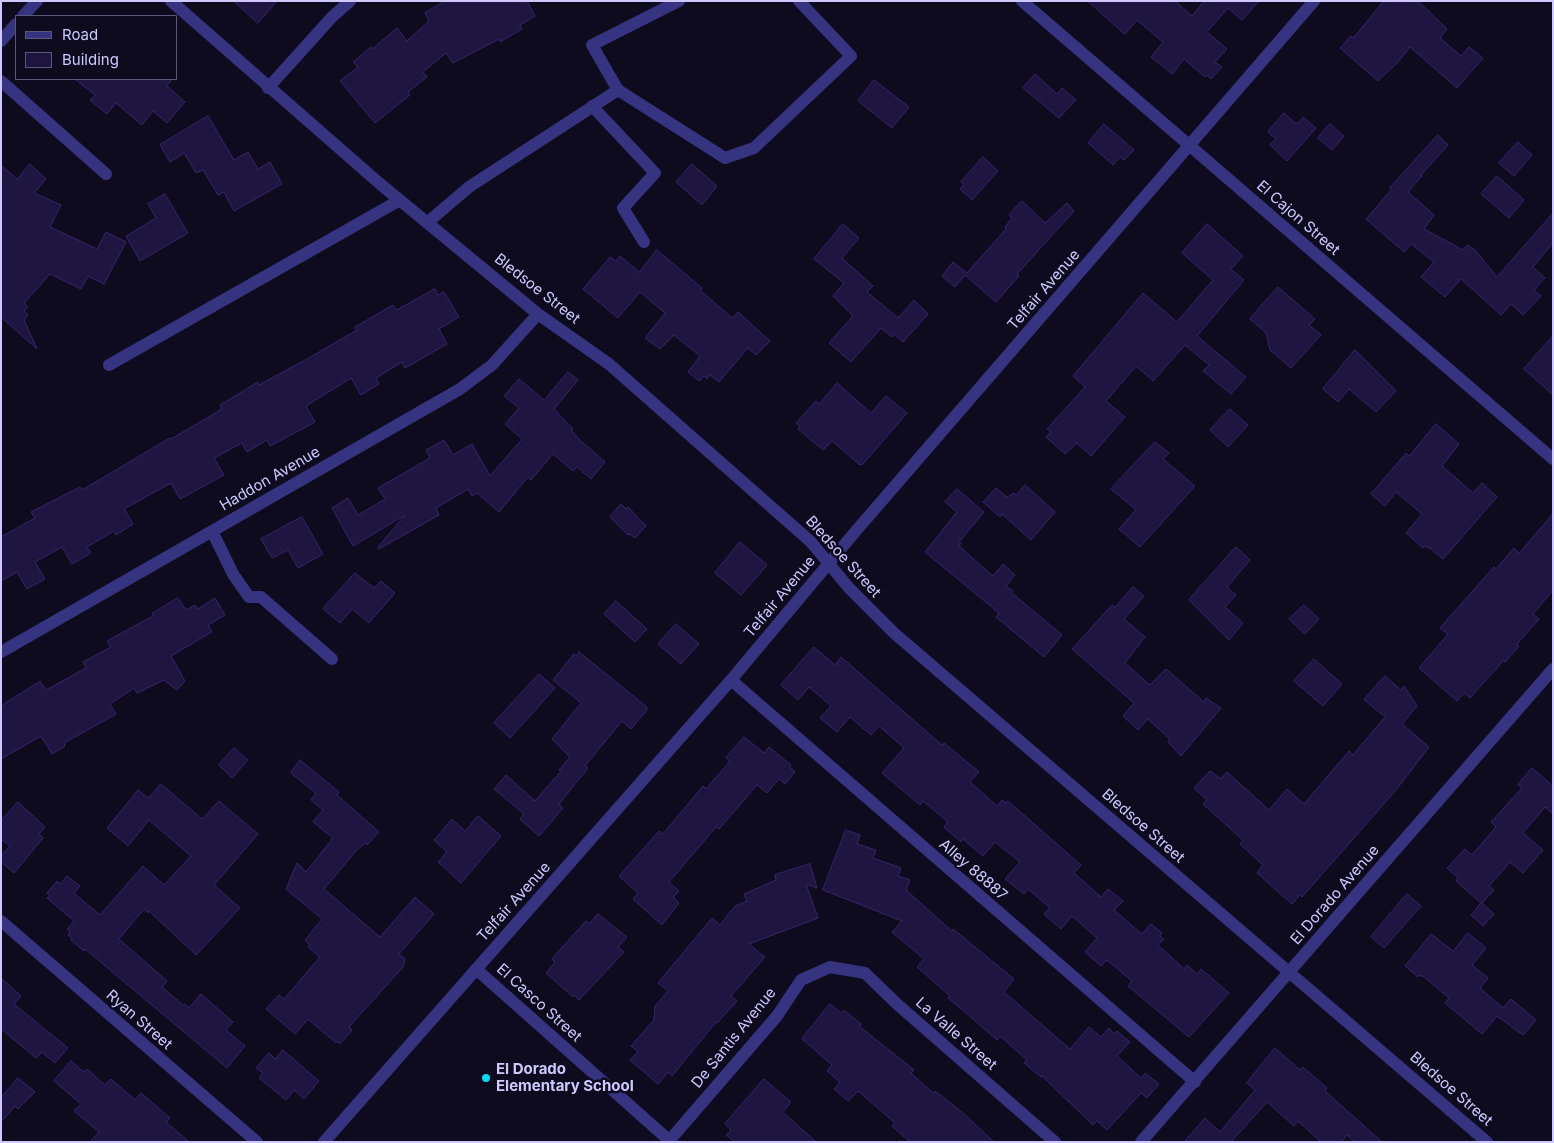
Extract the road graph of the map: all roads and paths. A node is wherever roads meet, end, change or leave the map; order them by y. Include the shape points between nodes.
1 (36, 1) edge
2 (171, 1) edge
3 (350, 1) edge
4 (679, 1) edge
5 (799, 1) edge
6 (1022, 1) edge
7 (1314, 1) edge
8 (24, 15) edge
9 (15, 25) edge
10 (1, 41) edge
11 (1, 81) edge
12 (268, 88) junction
13 (618, 90) junction
14 (592, 106) junction
15 (1190, 145) junction
16 (106, 174) dead end
17 (400, 200) junction
18 (428, 222) junction
19 (644, 242) dead end
20 (538, 314) junction
21 (109, 365) dead end
22 (1553, 459) edge
23 (212, 531) junction
24 (829, 564) junction
25 (1, 652) edge
26 (332, 659) dead end
27 (1553, 669) edge
28 (731, 680) junction
29 (1, 921) edge
30 (830, 966) joint
31 (476, 969) junction
32 (1290, 972) junction
33 (1195, 1082) junction
34 (670, 1141) edge
35 (257, 1142) edge
36 (324, 1142) edge
37 (1055, 1142) edge
38 (1141, 1142) edge
39 (1487, 1142) edge

1 - 8 street
2 - 12 street, Bledsoe Street
3 - 12 street
4 - 13 street via 592,45
5 - 13 street via 851,56 754,148 725,158
6 - 15 street, El Cajon Street
7 - 15 street, Telfair Avenue
9 - 10 street
11 - 16 street
12 - 17 street, Bledsoe Street
13 - 14 street
14 - 18 street via 469,187
14 - 19 street via 655,173 623,208
15 - 22 street, El Cajon Street
15 - 24 street, Telfair Avenue
17 - 18 street, Bledsoe Street
17 - 21 street
18 - 20 street, Bledsoe Street
20 - 23 street, Haddon Avenue via 492,365 470,383
20 - 24 street, Bledsoe Street via 609,364 812,542
23 - 25 street, Haddon Avenue
23 - 26 street via 233,574 249,597 261,597
24 - 28 street, Telfair Avenue
24 - 32 street, Bledsoe Street via 894,633
27 - 32 street, El Dorado Avenue
28 - 31 street, Telfair Avenue
28 - 33 street, Alley 88887
29 - 35 street, Ryan Street
30 - 34 street, De Santis Avenue via 800,980 777,1016
30 - 37 street, La Valle Street via 865,973
31 - 34 street, El Casco Street
31 - 36 street, Telfair Avenue
32 - 33 street, El Dorado Avenue
32 - 39 street, Bledsoe Street
33 - 38 street, El Dorado Avenue

